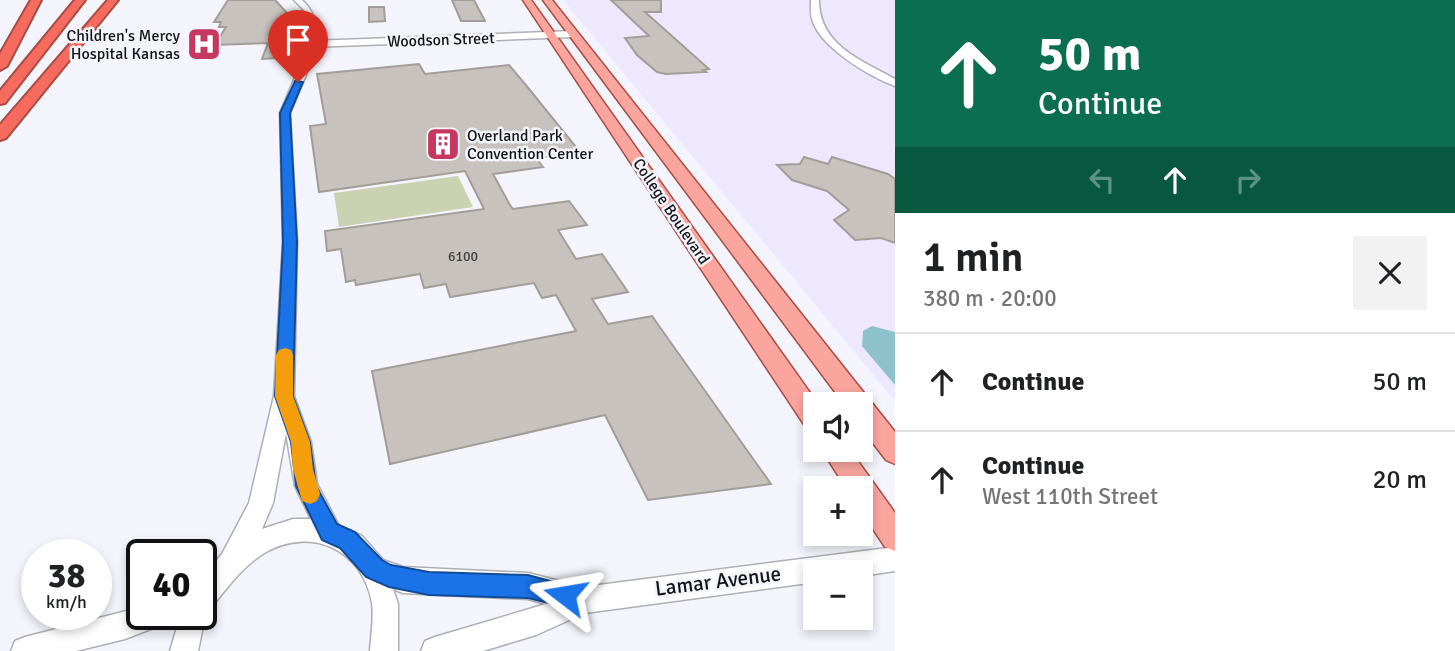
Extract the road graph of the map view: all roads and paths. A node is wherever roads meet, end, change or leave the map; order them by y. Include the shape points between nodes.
1 (36, 0) edge
2 (41, 0) edge
3 (65, 0) edge
4 (80, 0) edge
5 (298, 0) edge
6 (527, 0) edge
7 (547, 0) edge
8 (815, 0) edge
9 (110, 3) edge
10 (29, 15) junction
11 (43, 25) dead end
12 (573, 34) junction
13 (551, 35) junction
14 (26, 44) dead end
15 (309, 44) junction
16 (0, 66) edge
17 (0, 73) edge
18 (895, 83) edge
19 (0, 100) edge
20 (0, 135) edge
21 (849, 392) edge
22 (284, 396) junction
23 (803, 402) edge
24 (873, 423) edge
25 (895, 452) edge
26 (843, 462) edge
27 (330, 532) junction
28 (895, 537) edge
29 (895, 559) edge
30 (232, 560) junction
31 (374, 569) junction
32 (217, 577) edge
33 (583, 600) junction
34 (126, 625) edge
35 (190, 630) edge
36 (25, 651) edge
37 (184, 651) edge
38 (384, 651) edge
39 (435, 651) edge

1 - 10 highway
2 - 10 highway
3 - 11 highway
4 - 19 highway
5 - 15 street via 311,18
6 - 13 main road, College Boulevard
7 - 12 main road, College Boulevard
8 - 18 street via 816,19 825,35
9 - 20 highway
10 - 16 highway
12 - 13 street, Woodson Street
12 - 21 main road, College Boulevard
13 - 15 street, Woodson Street
13 - 23 main road, College Boulevard
14 - 17 highway
15 - 22 street via 285,113 290,242
22 - 27 street via 300,442 306,486
22 - 30 street via 261,503
24 - 25 main road, College Boulevard
26 - 28 main road
27 - 30 street via 290,530
27 - 31 street via 347,540
29 - 33 street, Lamar Avenue
30 - 32 street
31 - 33 street, Lamar Avenue via 403,580 528,586
31 - 38 street via 388,623
33 - 39 street, Lamar Avenue via 536,622
34 - 36 street
35 - 37 street

